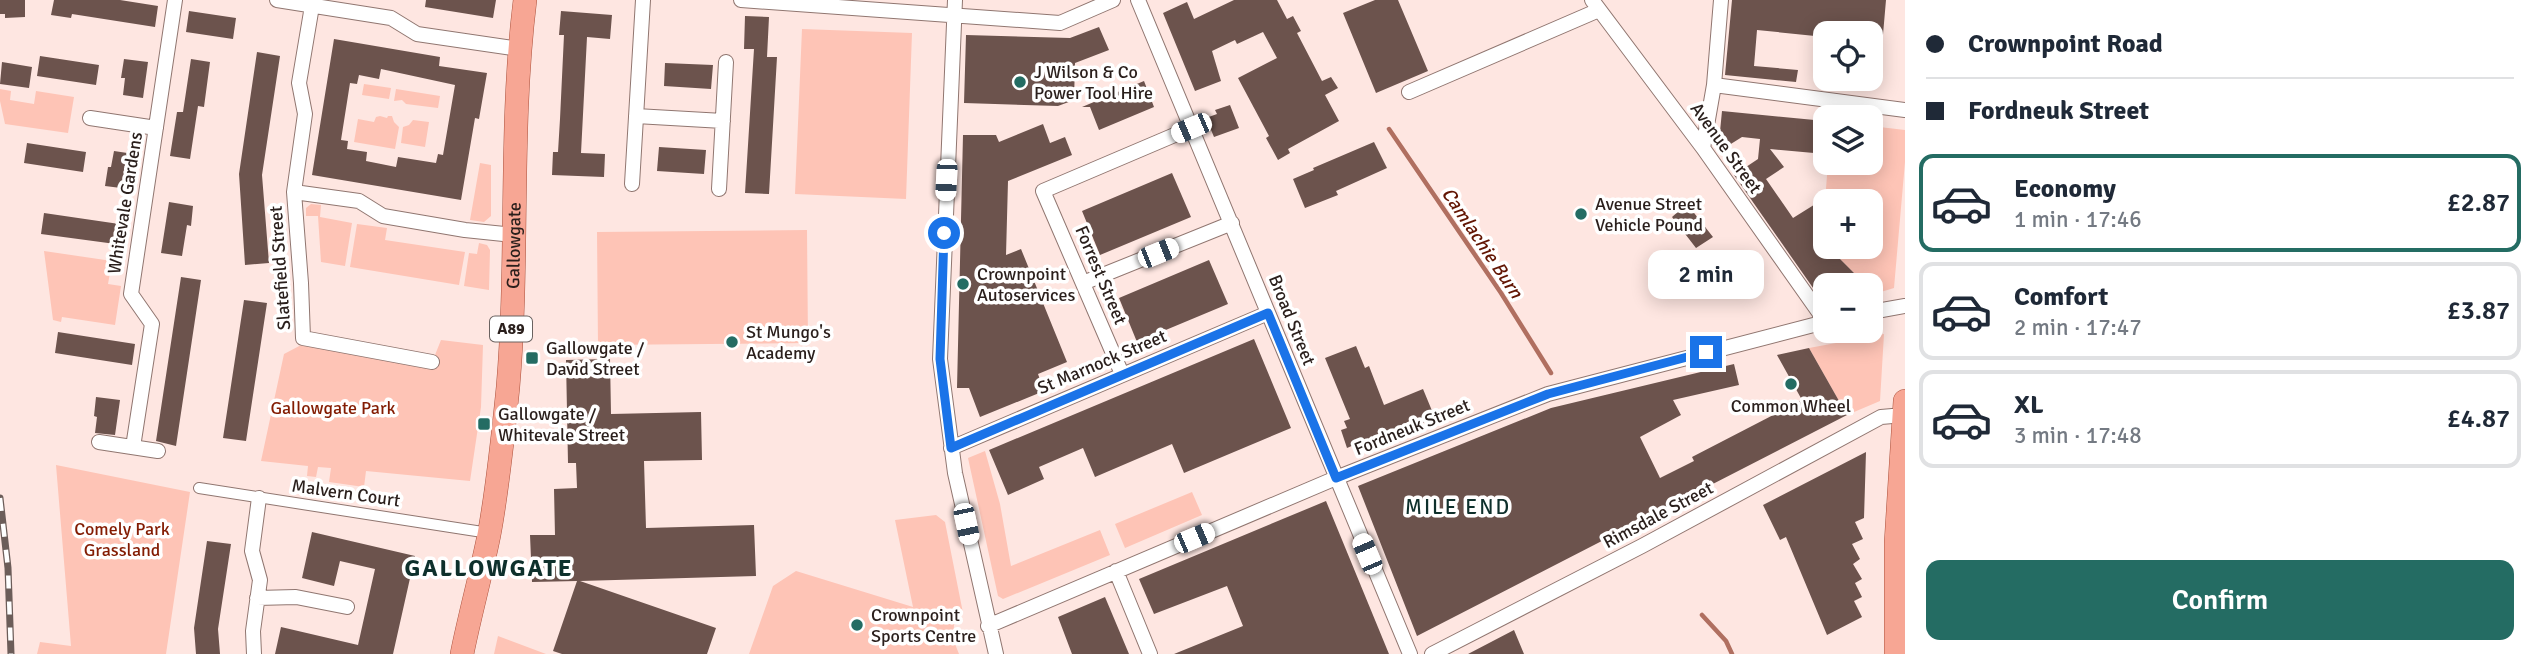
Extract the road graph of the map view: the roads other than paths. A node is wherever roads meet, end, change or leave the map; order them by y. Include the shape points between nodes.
1 (175, 0) edge
2 (277, 0) edge
3 (525, 0) edge
4 (643, 0) edge
5 (741, 0) edge
6 (955, 0) edge
7 (1113, 0) edge
8 (1138, 0) edge
9 (1721, 0) edge
10 (1596, 5) edge
11 (312, 6) junction
12 (955, 15) junction
13 (519, 49) junction
14 (726, 62) dead end
15 (1714, 85) junction
16 (1409, 92) dead end
17 (1905, 110) edge
18 (636, 116) junction
19 (90, 118) dead end
20 (723, 121) junction
21 (156, 128) junction
22 (1191, 128) junction
23 (1703, 148) junction
24 (632, 184) dead end
25 (719, 190) dead end
26 (294, 192) junction
27 (1232, 223) junction
28 (514, 235) junction
29 (1083, 283) junction
30 (1813, 305) edge
31 (1905, 306) edge
32 (1883, 310) edge
33 (1268, 313) junction
34 (1813, 325) edge
35 (432, 362) dead end
36 (1122, 374) junction
37 (1904, 408) edge
38 (99, 442) dead end
39 (133, 447) junction
40 (951, 448) junction
41 (158, 451) dead end
42 (1336, 478) junction
43 (198, 488) dead end
44 (258, 498) junction
45 (489, 533) junction
46 (1116, 572) junction
47 (257, 598) junction
48 (348, 607) dead end
49 (988, 626) junction
50 (254, 654) edge
51 (462, 654) edge
52 (996, 654) edge
53 (1150, 654) edge
54 (1410, 654) edge
55 (1432, 654) edge
56 (1896, 654) edge

1 - 21 street, Whitevale Gardens
2 - 11 street
3 - 13 main road, Gallowgate / A89
4 - 18 street
5 - 12 street
6 - 12 street
7 - 12 street via 1060,23
8 - 22 street, Broad Street
9 - 15 street
10 - 16 street
10 - 23 street, Avenue Street
11 - 13 street via 391,18 417,34
11 - 26 street, Slatefield Street via 299,83 305,114
12 - 40 street via 940,359
13 - 28 main road, Gallowgate / A89
14 - 20 street
15 - 17 street
15 - 23 street
18 - 20 street
18 - 24 street
19 - 21 street
20 - 25 street
21 - 39 street, Whitevale Gardens via 131,293 152,324
22 - 27 street, Broad Street
22 - 29 street, Forrest Street via 1043,191
23 - 30 street, Avenue Street
26 - 28 street, Slatefield Street via 359,201 383,216
26 - 35 street, Slatefield Street via 303,338
27 - 29 street
27 - 33 street, Broad Street
28 - 45 main road, Gallowgate / A89 via 508,386
29 - 36 street, Forrest Street
31 - 32 street
33 - 36 street, St Marnock Street
33 - 42 street, Broad Street
34 - 42 street, Fordneuk Street via 1548,394
36 - 40 street, St Marnock Street
37 - 55 street, Rimsdale Street
37 - 56 main road via 1896,520
38 - 39 street
39 - 41 street
40 - 49 street
42 - 46 street, Fordneuk Street
42 - 54 street, Broad Street
43 - 44 street, Malvern Court
44 - 45 street, Malvern Court
44 - 47 street via 252,551 259,573
45 - 51 main road, Gallowgate / A89
46 - 49 street, Fordneuk Street
46 - 53 street
47 - 48 street via 296,597
47 - 50 street
49 - 52 street

